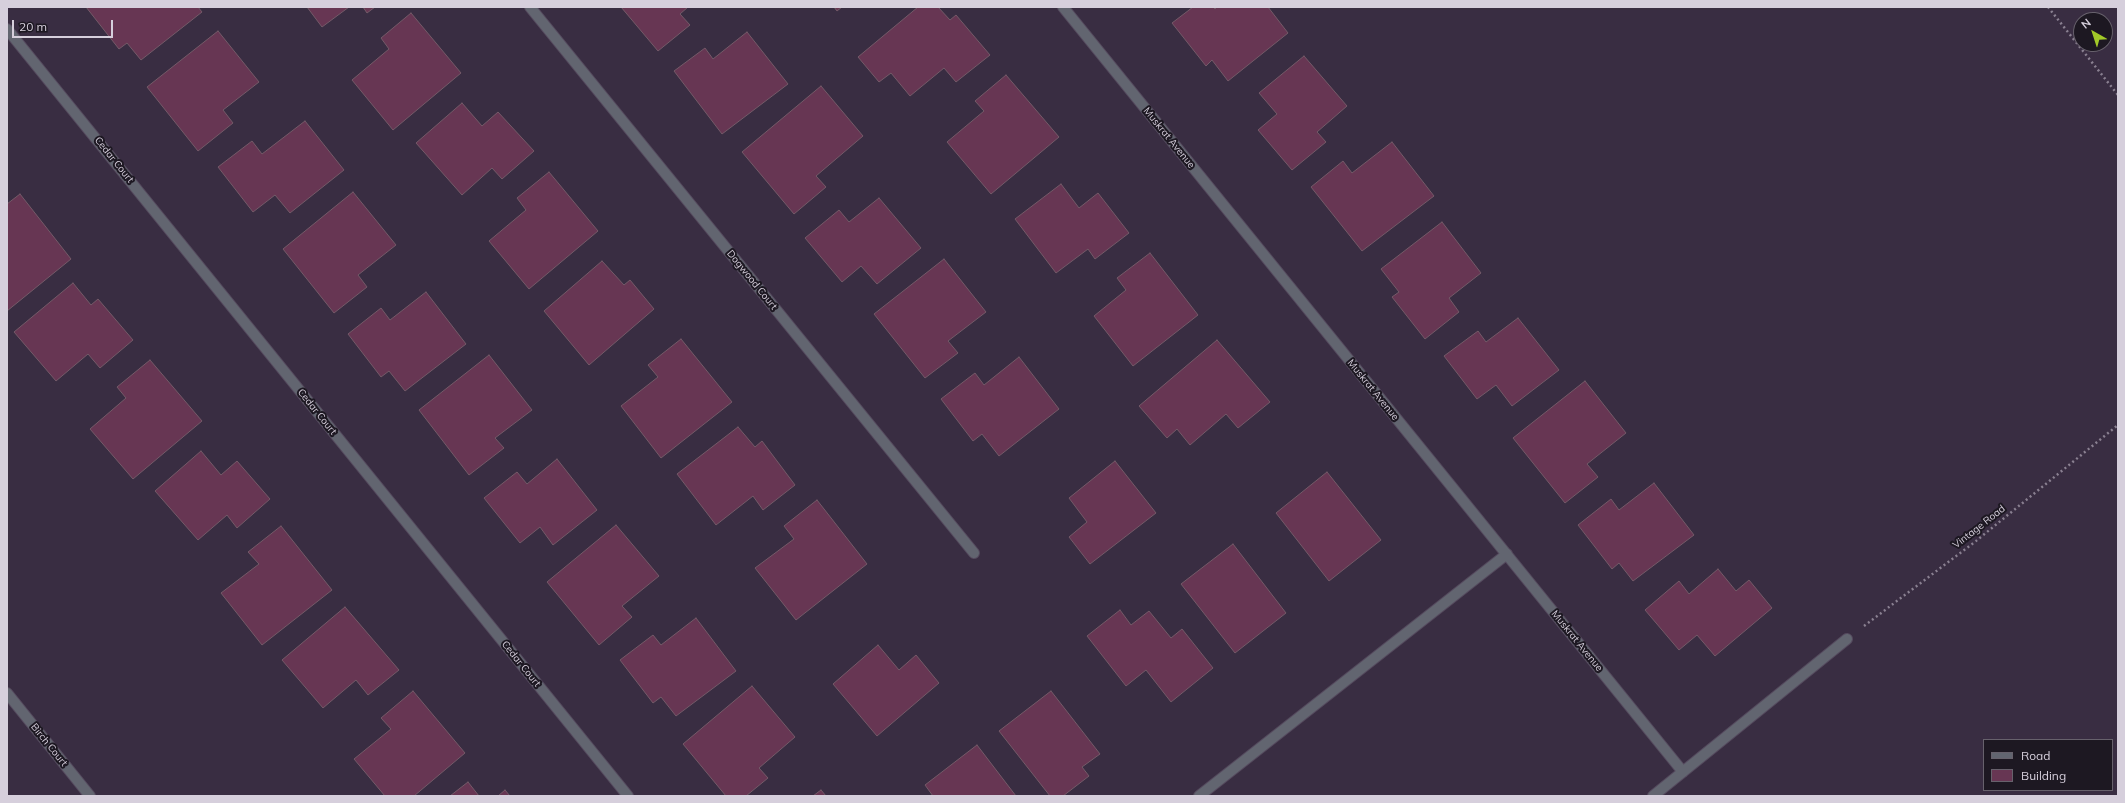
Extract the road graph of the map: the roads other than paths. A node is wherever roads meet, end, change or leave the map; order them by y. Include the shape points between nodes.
1 (530, 7) edge
2 (1064, 7) edge
3 (7, 28) edge
4 (974, 553) dead end
5 (1506, 554) junction
6 (1848, 638) road end
7 (7, 693) edge
8 (1683, 772) junction
9 (90, 796) edge
10 (628, 796) edge
11 (1199, 796) edge
12 (1653, 796) edge

1 - 4 street, Dogwood Court
2 - 5 street, Muskrat Avenue
3 - 10 street, Cedar Court
5 - 8 street, Muskrat Avenue
5 - 11 street
6 - 8 street
7 - 9 street, Birch Court
8 - 12 street

